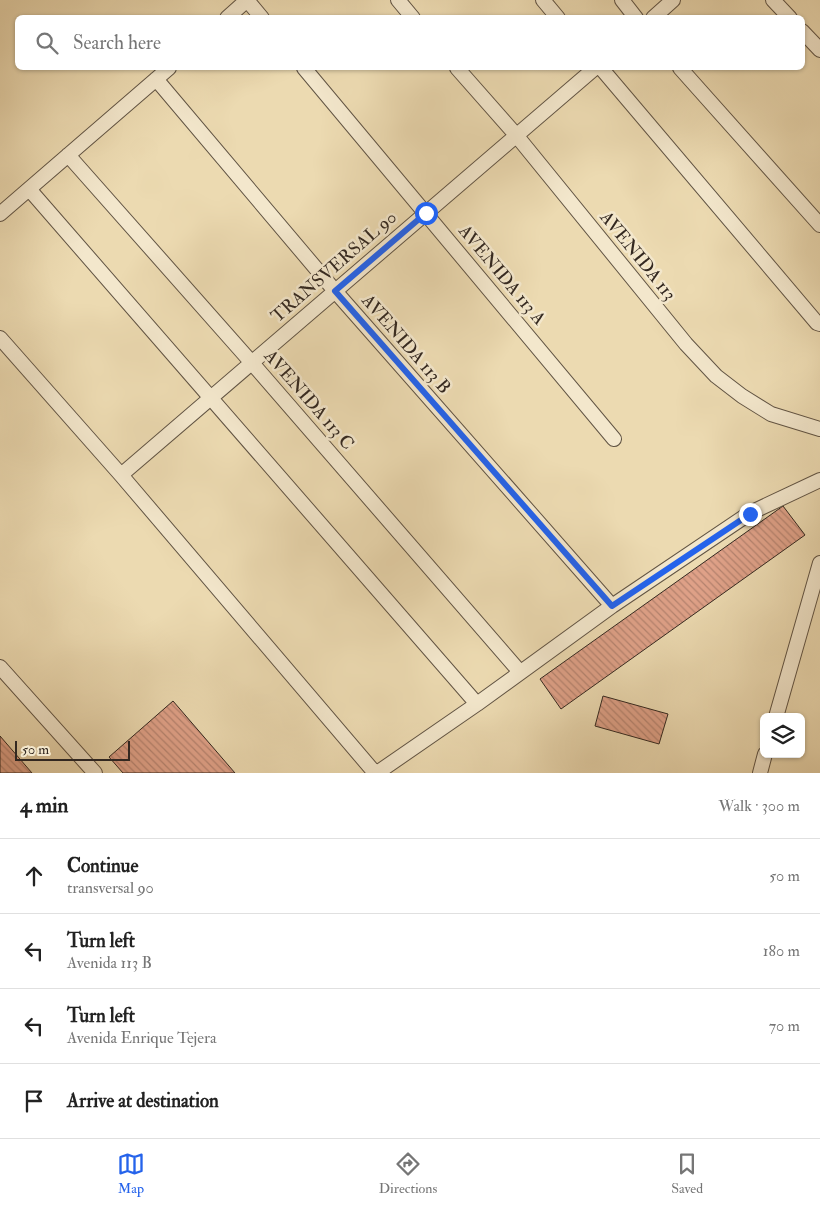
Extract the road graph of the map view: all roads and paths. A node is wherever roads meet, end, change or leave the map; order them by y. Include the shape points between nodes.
1 (247, 0) edge
2 (398, 0) edge
3 (543, 0) edge
4 (622, 0) edge
5 (673, 0) edge
6 (773, 0) edge
7 (230, 15) edge
8 (260, 15) edge
9 (411, 15) edge
10 (556, 15) edge
11 (634, 15) edge
12 (656, 15) edge
13 (787, 15) edge
14 (805, 34) edge
15 (820, 50) edge
16 (167, 70) edge
17 (306, 70) edge
18 (459, 70) edge
19 (592, 70) edge
20 (603, 70) edge
21 (682, 70) edge
22 (156, 79) junction
23 (516, 136) junction
24 (68, 155) junction
25 (29, 189) junction
26 (426, 213) junction
27 (0, 214) edge
28 (820, 225) edge
29 (335, 291) junction
30 (820, 324) edge
31 (0, 338) edge
32 (252, 363) junction
33 (210, 399) junction
34 (820, 429) edge
35 (614, 439) dead end
36 (121, 475) junction
37 (820, 480) edge
38 (820, 563) edge
39 (612, 606) junction
40 (0, 667) edge
41 (520, 672) junction
42 (477, 704) junction
43 (777, 713) edge
44 (764, 758) edge
45 (96, 773) edge
46 (376, 773) edge
47 (760, 773) edge

1 - 7 street
1 - 8 street
2 - 9 street
3 - 10 street
4 - 11 street
5 - 12 street
6 - 13 street
14 - 15 street
16 - 22 street
17 - 26 street, AVENIDA 113 A
18 - 23 street, AVENIDA 113
19 - 23 street, TRANSVERSAL 90
20 - 30 street
21 - 28 street
22 - 24 street
22 - 29 street, AVENIDA 113 B
23 - 26 street, TRANSVERSAL 90
23 - 34 street, AVENIDA 113 via 686,344 716,376 771,414
24 - 25 street
24 - 32 street, AVENIDA 113 C
25 - 27 street
25 - 33 street
26 - 29 street, TRANSVERSAL 90
26 - 35 street, AVENIDA 113 A
29 - 32 street, TRANSVERSAL 90
29 - 39 street, AVENIDA 113 B
31 - 36 street
32 - 33 street, TRANSVERSAL 90
32 - 41 street, AVENIDA 113 C
33 - 36 street, TRANSVERSAL 90
33 - 42 street
36 - 46 street
37 - 39 street via 750,514
38 - 43 street
39 - 41 street
40 - 45 street
41 - 42 street
42 - 46 street
44 - 47 street

